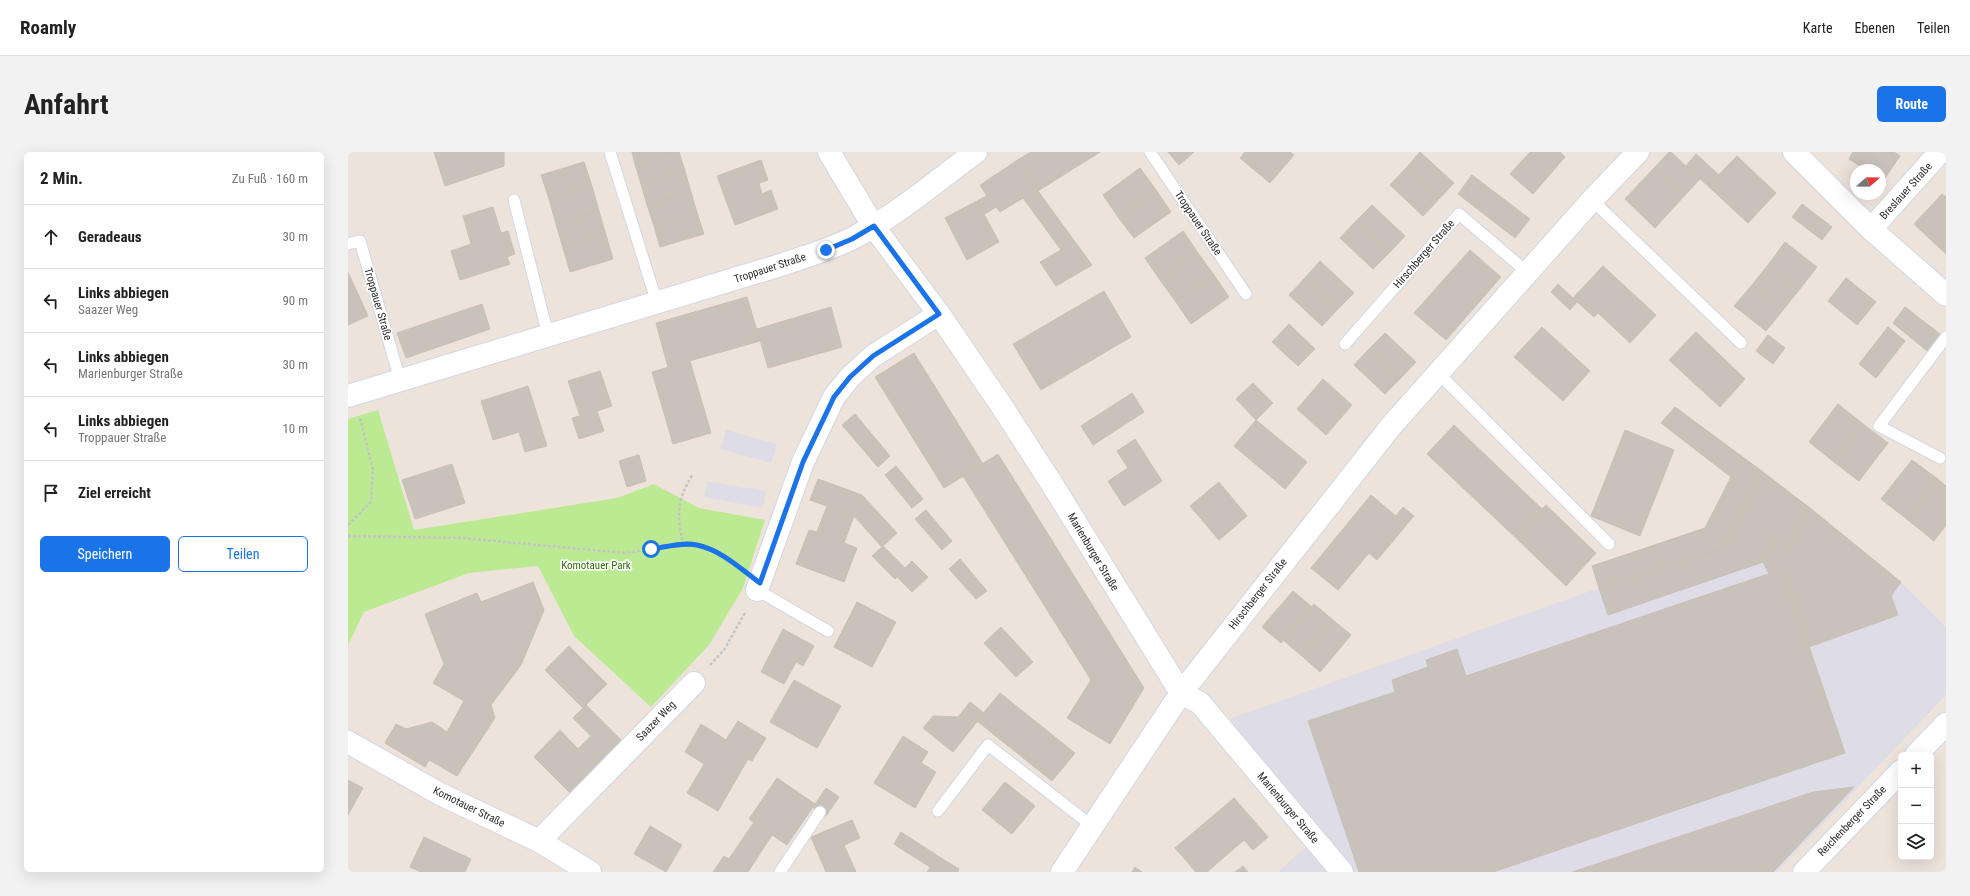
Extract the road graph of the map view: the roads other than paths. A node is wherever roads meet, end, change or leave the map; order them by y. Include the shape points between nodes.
1 (610, 152) edge
2 (829, 152) edge
3 (976, 152) edge
4 (1150, 152) edge
5 (1638, 152) edge
6 (1794, 152) edge
7 (1940, 152) edge
8 (514, 200) dead end
9 (1592, 200) junction
10 (874, 226) junction
11 (1871, 229) junction
12 (348, 244) edge
13 (1527, 272) junction
14 (1246, 294) dead end
15 (1946, 295) edge
16 (657, 302) junction
17 (939, 314) junction
18 (548, 335) junction
19 (1946, 337) edge
20 (1741, 343) dead end
21 (1346, 344) dead end
22 (1438, 373) junction
23 (400, 380) junction
24 (351, 395) edge
25 (1940, 458) dead end
26 (1609, 544) dead end
27 (759, 587) joint
28 (828, 631) dead end
29 (694, 683) road end
30 (1181, 693) junction
31 (1946, 724) edge
32 (348, 742) edge
33 (1919, 752) edge
34 (1898, 774) edge
35 (938, 811) dead end
36 (820, 812) dead end
37 (1092, 826) junction
38 (539, 841) junction
39 (590, 872) edge
40 (780, 872) edge
41 (1062, 872) edge
42 (1342, 872) edge
43 (1804, 872) edge

1 - 16 lane
2 - 10 street, Marienburger Straße
3 - 10 street, Troppauer Straße
4 - 14 lane, Troppauer Straße
5 - 9 street, Hirschberger Straße
6 - 11 street, Breslauer Straße
7 - 11 street, Breslauer Straße
8 - 18 lane
9 - 13 street, Hirschberger Straße
9 - 20 lane
10 - 16 street, Troppauer Straße via 852,239 784,264
10 - 17 street, Marienburger Straße
11 - 15 street, Breslauer Straße
12 - 23 lane, Troppauer Straße via 360,240
13 - 21 lane, Hirschberger Straße via 1459,214
13 - 22 street, Hirschberger Straße
16 - 18 street, Troppauer Straße
17 - 27 street via 873,356 850,377 834,397 803,462
17 - 30 street, Marienburger Straße via 1052,484
18 - 23 street, Troppauer Straße
19 - 25 lane via 1879,426
22 - 26 lane
22 - 30 street, Hirschberger Straße via 1392,424
23 - 24 street, Troppauer Straße
27 - 28 lane
29 - 38 street, Saazer Weg
30 - 37 street, Hirschberger Straße
30 - 42 street, Marienburger Straße via 1200,703
31 - 33 street
32 - 38 street, Komotauer Straße via 440,794
34 - 43 street, Reichenberger Straße
35 - 37 lane via 988,745
36 - 40 lane
37 - 41 street, Hirschberger Straße
38 - 39 street, Komotauer Straße

